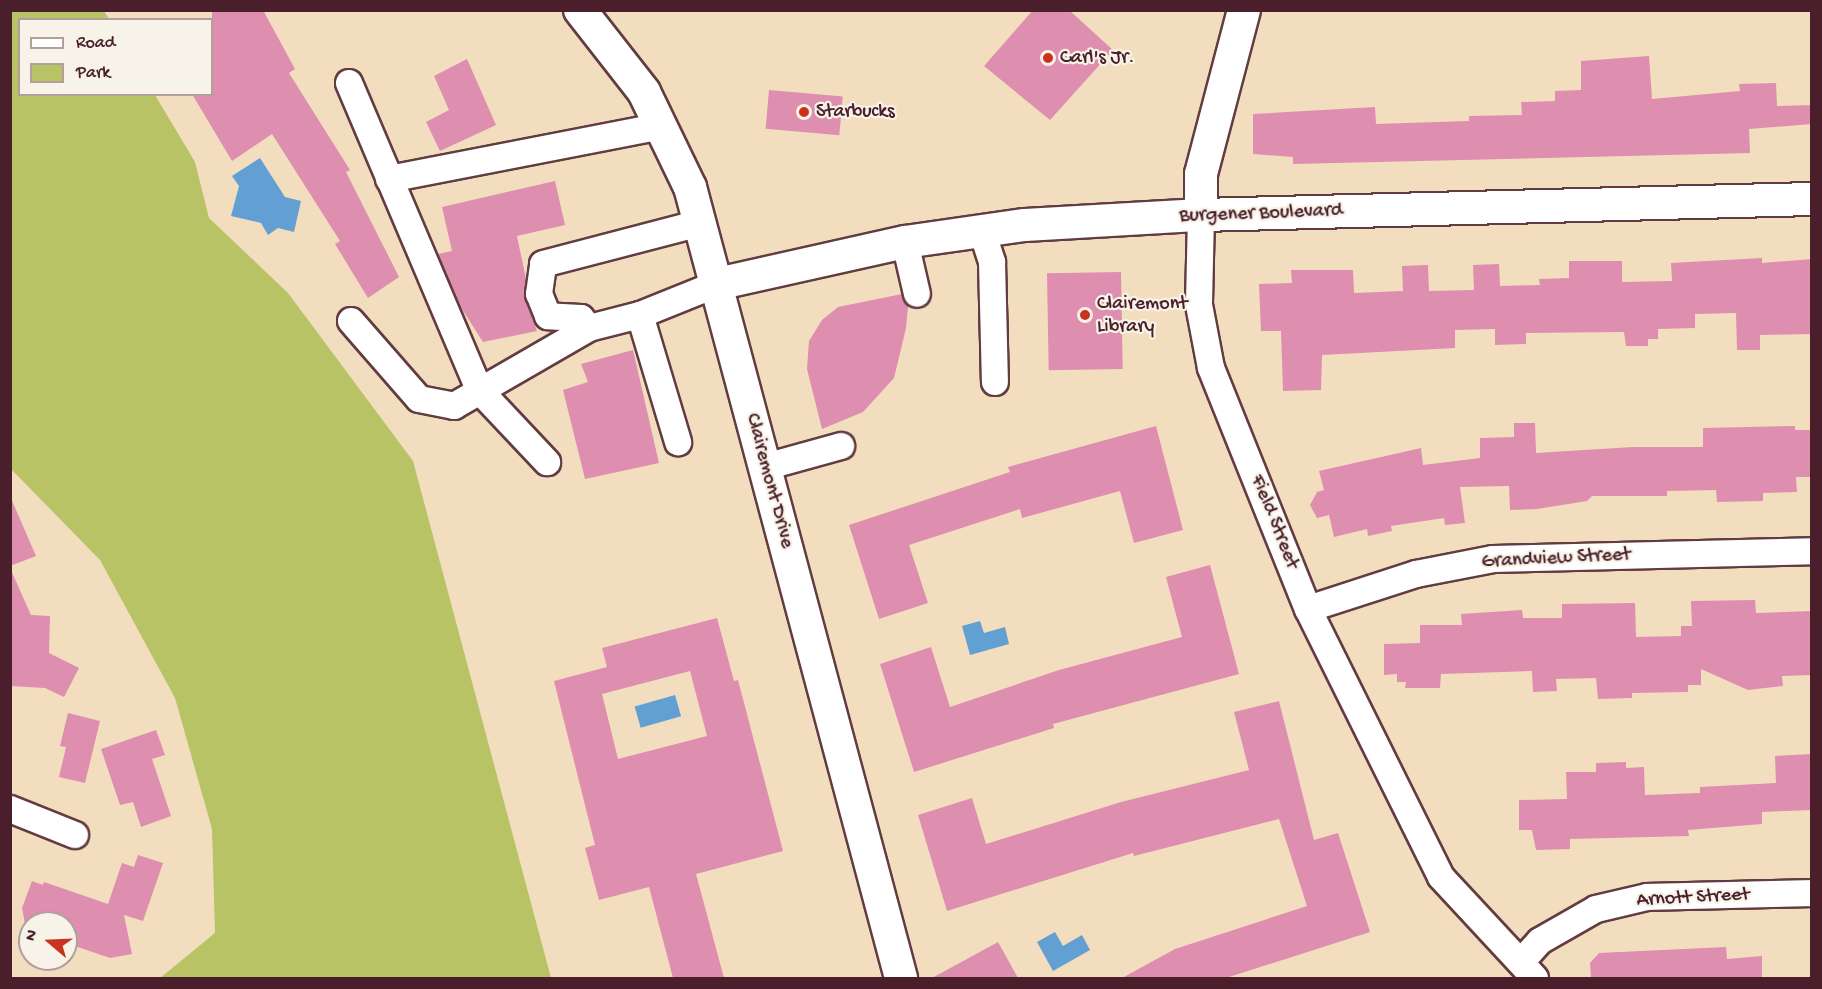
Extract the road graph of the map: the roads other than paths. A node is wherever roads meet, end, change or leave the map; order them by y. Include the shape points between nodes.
1 (580, 10) edge
2 (1244, 10) edge
3 (349, 83) dead end
4 (664, 134) junction
5 (390, 178) junction
6 (1812, 200) edge
7 (1201, 215) junction
8 (700, 223) junction
9 (982, 231) junction
10 (905, 242) junction
11 (717, 284) junction
12 (916, 294) dead end
13 (640, 315) junction
14 (351, 321) dead end
15 (590, 328) junction
16 (995, 382) dead end
17 (480, 391) junction
18 (678, 442) dead end
19 (841, 446) dead end
20 (547, 462) dead end
21 (765, 467) junction
22 (1812, 551) edge
23 (1308, 609) junction
24 (10, 809) edge
25 (75, 835) dead end
26 (1812, 893) edge
27 (1528, 970) edge
28 (901, 978) edge

1 - 4 main road, Clairemont Drive via 644,92
2 - 7 main road, Field Street via 1201,174
3 - 5 street
4 - 5 street
4 - 8 main road, Clairemont Drive via 690,187
5 - 17 street
6 - 7 main road, Burgener Boulevard
7 - 9 main road, Burgener Boulevard
7 - 23 street, Field Street via 1199,305 1211,368
8 - 11 main road, Clairemont Drive
8 - 15 street via 543,264 539,294 548,316 581,318
9 - 10 main road, Burgener Boulevard
9 - 16 street via 992,262
10 - 11 main road, Burgener Boulevard
10 - 12 street
11 - 13 street
11 - 21 main road, Clairemont Drive
13 - 15 street
13 - 18 street
14 - 17 street via 419,399 454,406
15 - 17 street
17 - 20 street
19 - 21 street
21 - 28 main road, Clairemont Drive
22 - 23 street, Grandview Street via 1492,559 1416,574
23 - 27 street, Field Street via 1442,877
24 - 25 street
26 - 27 street, Arnott Street via 1647,897 1596,909 1540,941

